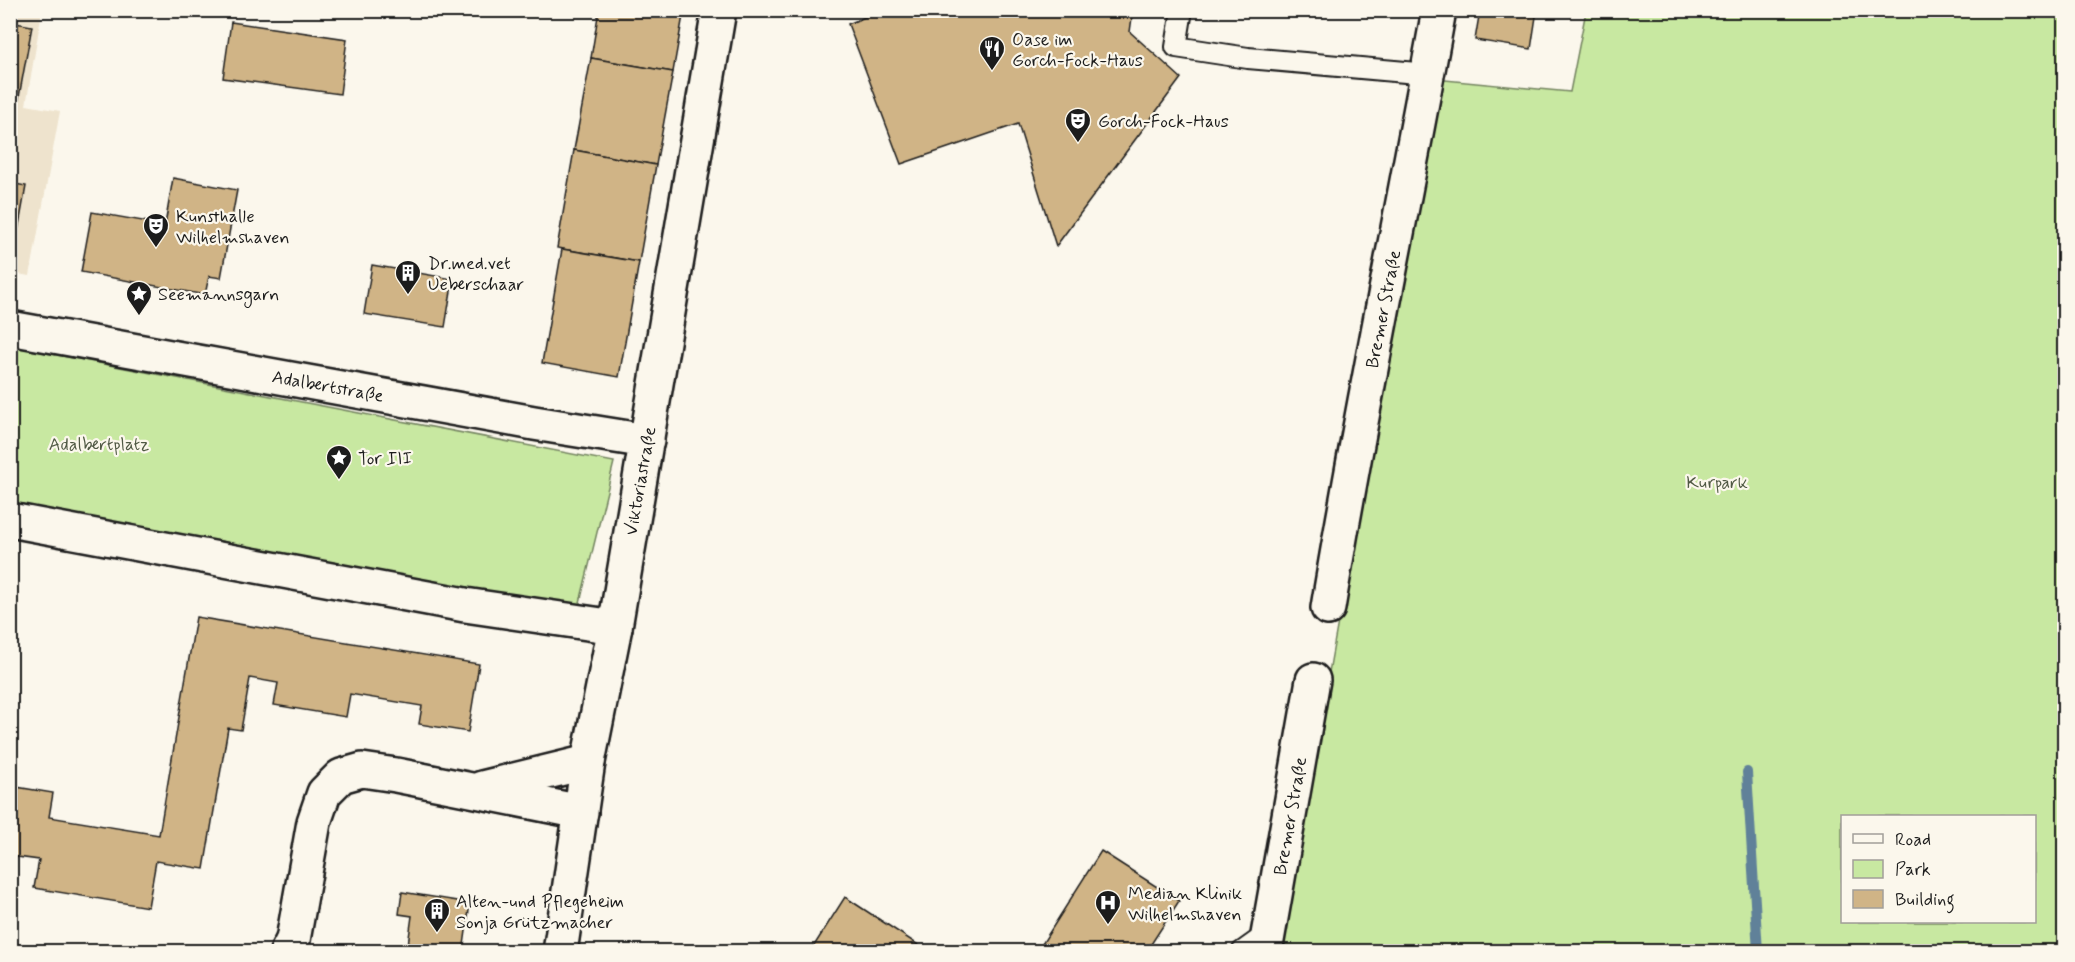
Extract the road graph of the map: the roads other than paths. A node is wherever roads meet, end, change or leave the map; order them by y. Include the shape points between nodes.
1 (719, 10) edge
2 (1182, 10) edge
3 (1439, 10) edge
4 (1428, 74) junction
5 (10, 328) edge
6 (647, 441) junction
7 (10, 520) edge
8 (1328, 608) dead end
9 (615, 627) junction
10 (1313, 680) dead end
11 (588, 762) junction
12 (474, 790) junction
13 (581, 812) junction
14 (1268, 942) edge
15 (287, 951) edge
16 (560, 951) edge
17 (1242, 951) edge

1 - 6 street, Viktoriastraße
2 - 4 lane via 1176,47 1248,58
3 - 4 street, Bremer Straße
4 - 8 street, Bremer Straße
5 - 6 street, Adalbertstraße
6 - 9 street, Viktoriastraße
7 - 9 street via 465,605
9 - 11 street, Viktoriastraße
10 - 14 street, Bremer Straße
11 - 12 street
11 - 13 street, Viktoriastraße
12 - 13 street
12 - 15 street via 362,770 341,776 324,794 314,822 293,940
13 - 16 street, Viktoriastraße
14 - 17 lane

